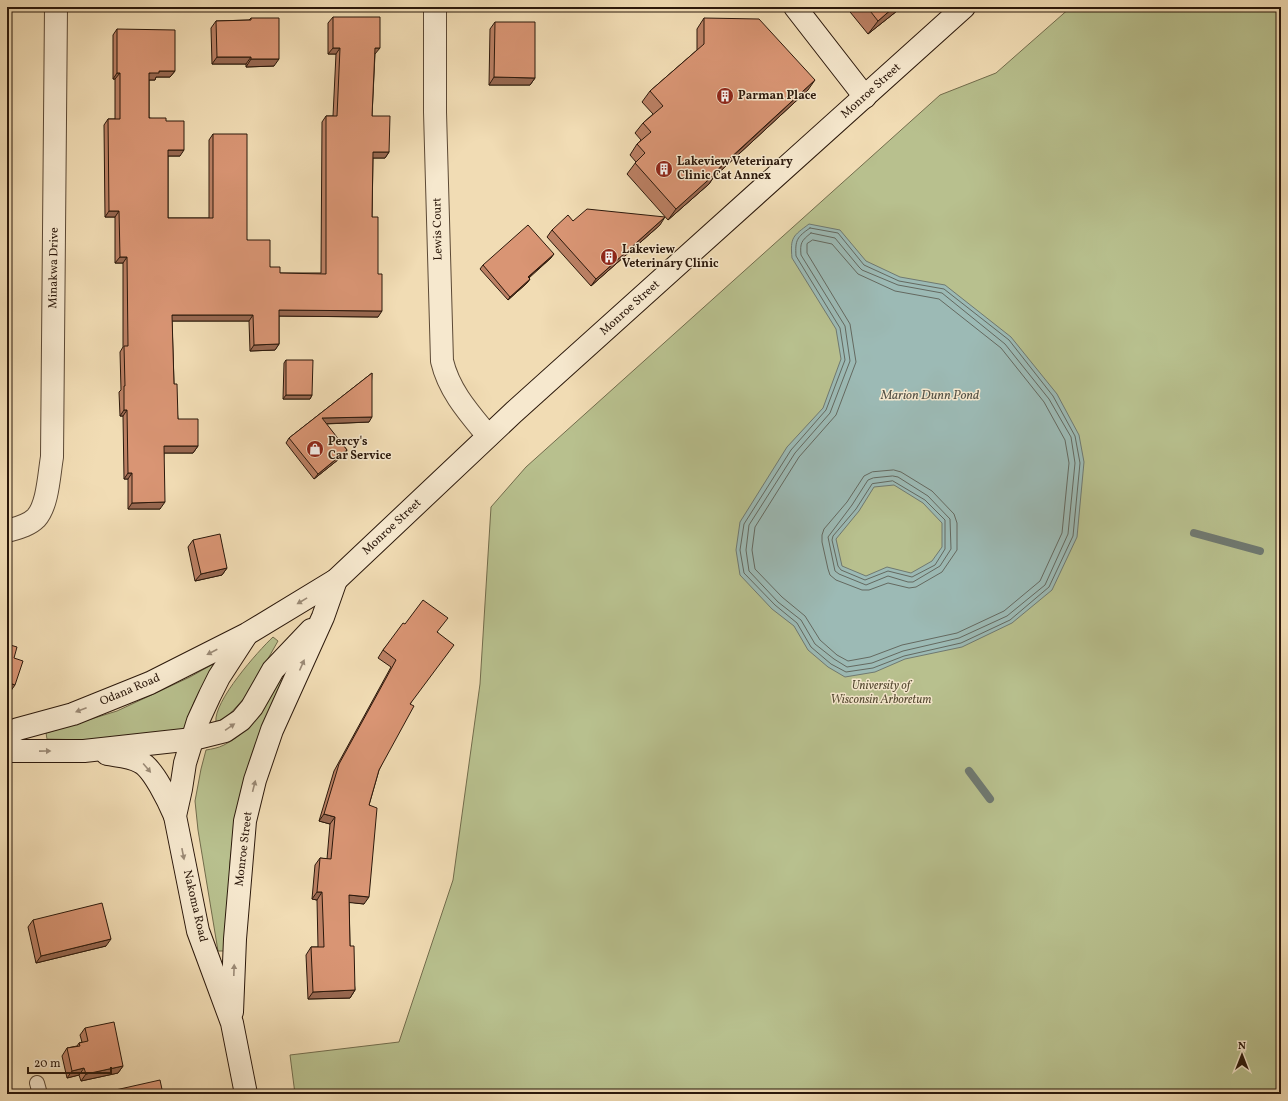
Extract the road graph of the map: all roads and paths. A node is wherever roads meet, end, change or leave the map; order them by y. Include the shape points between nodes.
1 (56, 7) edge
2 (435, 7) edge
3 (795, 7) edge
4 (964, 7) edge
5 (865, 97) junction
6 (488, 436) junction
7 (7, 531) edge
8 (336, 580) junction
9 (323, 617) junction
10 (247, 634) junction
11 (7, 734) edge
12 (193, 739) junction
13 (7, 751) edge
14 (84, 751) junction
15 (175, 816) junction
16 (232, 1023) junction
17 (246, 1094) edge

1 - 7 main road, Minakwa Drive via 52,457 40,513 28,523
2 - 6 main road, Lewis Court via 442,361 453,391
3 - 5 main road
4 - 5 main road, Monroe Street
5 - 6 main road, Monroe Street
6 - 8 main road, Monroe Street
8 - 9 main road, Monroe Street
8 -> 10 main road, Monroe Street
12 -> 9 main road, Monroe Street via 225,731 241,720 252,707 274,670
16 -> 9 main road, Monroe Street via 235,939 245,821 255,780 272,730
10 -> 11 main road, Odana Road via 150,683 73,714
10 - 12 main road, Monroe Street via 210,695
12 - 14 main road
12 - 15 main road, Nakoma Road via 185,763
13 -> 14 main road
14 -> 15 main road via 128,757 142,762 156,779
15 -> 16 main road, Nakoma Road via 198,931
16 - 17 main road, Nakoma Road

